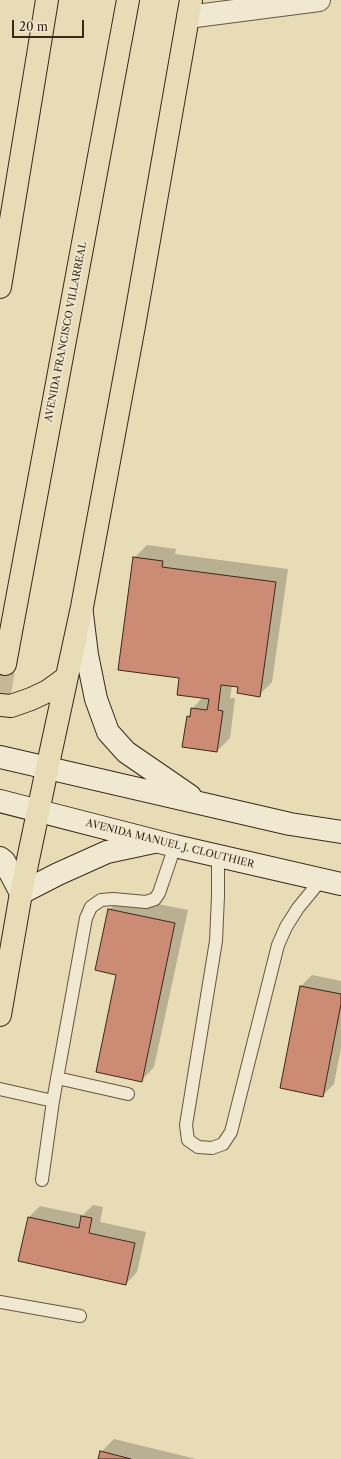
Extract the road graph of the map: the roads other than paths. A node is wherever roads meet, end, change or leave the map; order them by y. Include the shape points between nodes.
1 (47, 0) edge
2 (128, 0) edge
3 (319, 0) edge
4 (189, 9) edge
5 (0, 286) edge
6 (82, 607) junction
7 (5, 664) tunnel mouth
8 (66, 678) junction
9 (0, 705) edge
10 (0, 757) edge
11 (47, 769) junction
12 (0, 801) edge
13 (201, 803) junction
14 (38, 810) junction
15 (341, 832) edge
16 (166, 844) junction
17 (218, 856) junction
18 (0, 858) edge
19 (331, 882) edge
20 (21, 893) junction
21 (0, 1016) edge
22 (57, 1078) junction
23 (0, 1090) edge
24 (128, 1094) dead end
25 (53, 1101) junction
26 (42, 1180) dead end
27 (0, 1302) edge
28 (80, 1316) dead end

1 - 5 main road
2 - 7 main road, AVENIDA FRANCISCO VILLARREAL
3 - 4 main road
4 - 6 main road
6 - 8 main road
6 - 13 main road via 87,655 96,699 108,732 126,752
8 - 9 main road via 32,699 11,706
8 - 11 main road
10 - 11 main road
11 - 13 main road
11 - 14 main road
12 - 14 main road, AVENIDA MANUEL J. CLOUTHIER
13 - 15 main road via 290,824
14 - 16 main road, AVENIDA MANUEL J. CLOUTHIER
14 - 20 main road
16 - 17 main road, AVENIDA MANUEL J. CLOUTHIER
16 - 20 main road via 107,852 52,876
16 - 22 lane via 159,893 155,900 101,900 91,907 86,918
17 - 19 main road, AVENIDA MANUEL J. CLOUTHIER
17 - 19 lane via 216,941 186,1125 188,1140 198,1147 212,1148 224,1144 231,1132 278,945 298,908
18 - 20 main road
20 - 21 main road
22 - 24 lane
22 - 25 lane
23 - 25 lane
25 - 26 lane
27 - 28 lane

